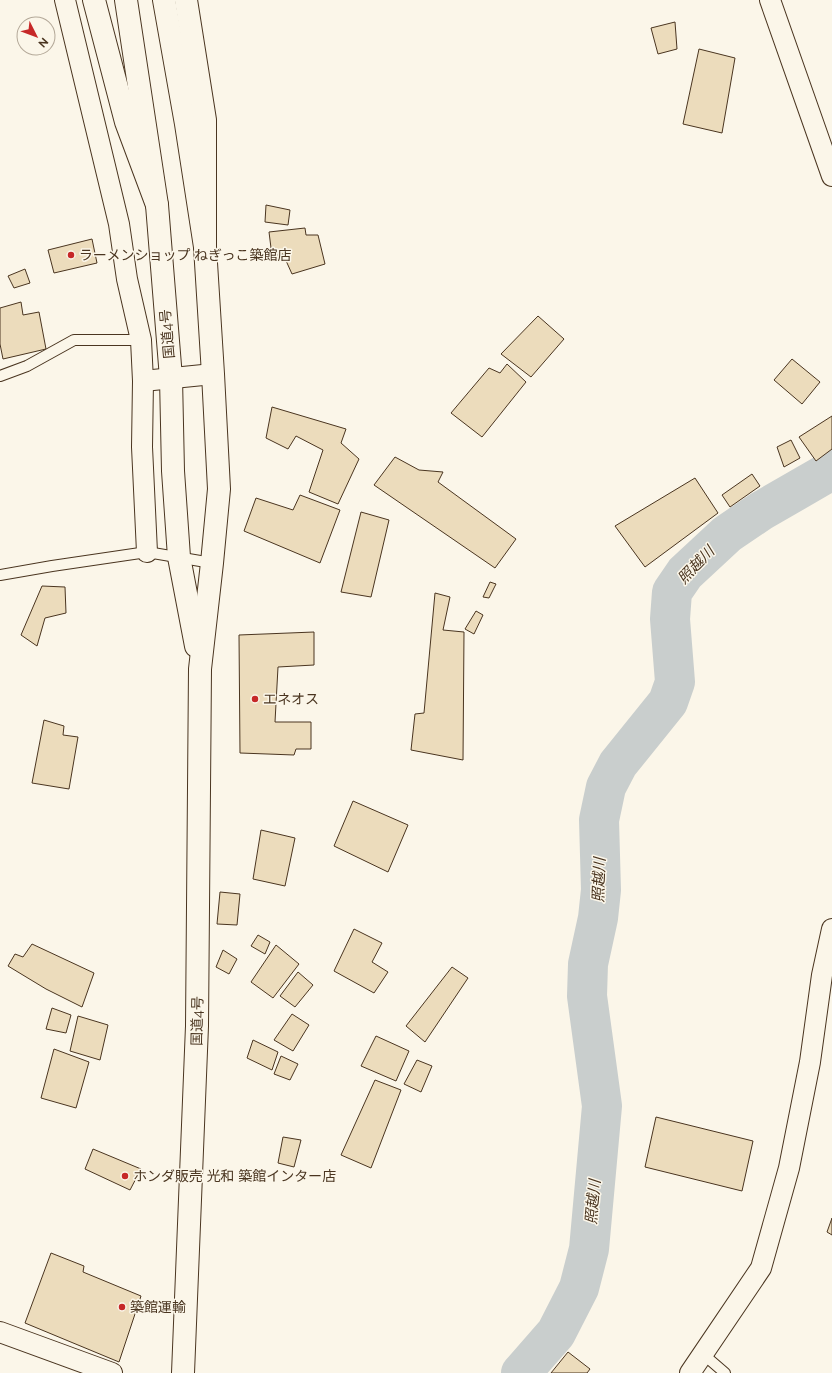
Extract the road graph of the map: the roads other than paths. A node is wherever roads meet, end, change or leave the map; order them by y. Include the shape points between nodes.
1 (65, 0) edge
2 (94, 0) edge
3 (126, 0) edge
4 (164, 0) edge
5 (186, 0) edge
6 (770, 0) edge
7 (832, 176) edge
8 (157, 205) junction
9 (205, 246) junction
10 (141, 340) junction
11 (214, 374) junction
12 (0, 376) edge
13 (171, 378) junction
14 (143, 381) junction
15 (147, 552) junction
16 (179, 556) junction
17 (212, 563) junction
18 (0, 576) edge
19 (200, 668) junction
20 (832, 929) edge
21 (0, 1332) edge
22 (703, 1354) junction
23 (112, 1373) edge
24 (182, 1373) edge
25 (690, 1373) edge
26 (725, 1373) edge

1 - 10 street via 118,224
2 - 8 highway via 126,122
3 - 8 highway, 国道4号
4 - 9 highway, 国道4号
5 - 9 highway via 205,120
6 - 7 street
8 - 13 highway, 国道4号
9 - 11 highway, 国道4号
10 - 12 lane via 74,340 27,366
10 - 14 street
11 - 13 street
11 - 17 highway, 国道4号 via 219,489
13 - 14 street
13 - 16 highway, 国道4号 via 173,471
14 - 15 street via 142,447
15 - 16 lane
15 - 18 lane
16 - 17 lane
16 - 19 highway, 国道4号
17 - 19 highway, 国道4号
19 - 24 highway, 国道4号 via 197,1026
20 - 22 street via 789,1168 761,1268
21 - 23 street
22 - 25 street
22 - 26 lane

